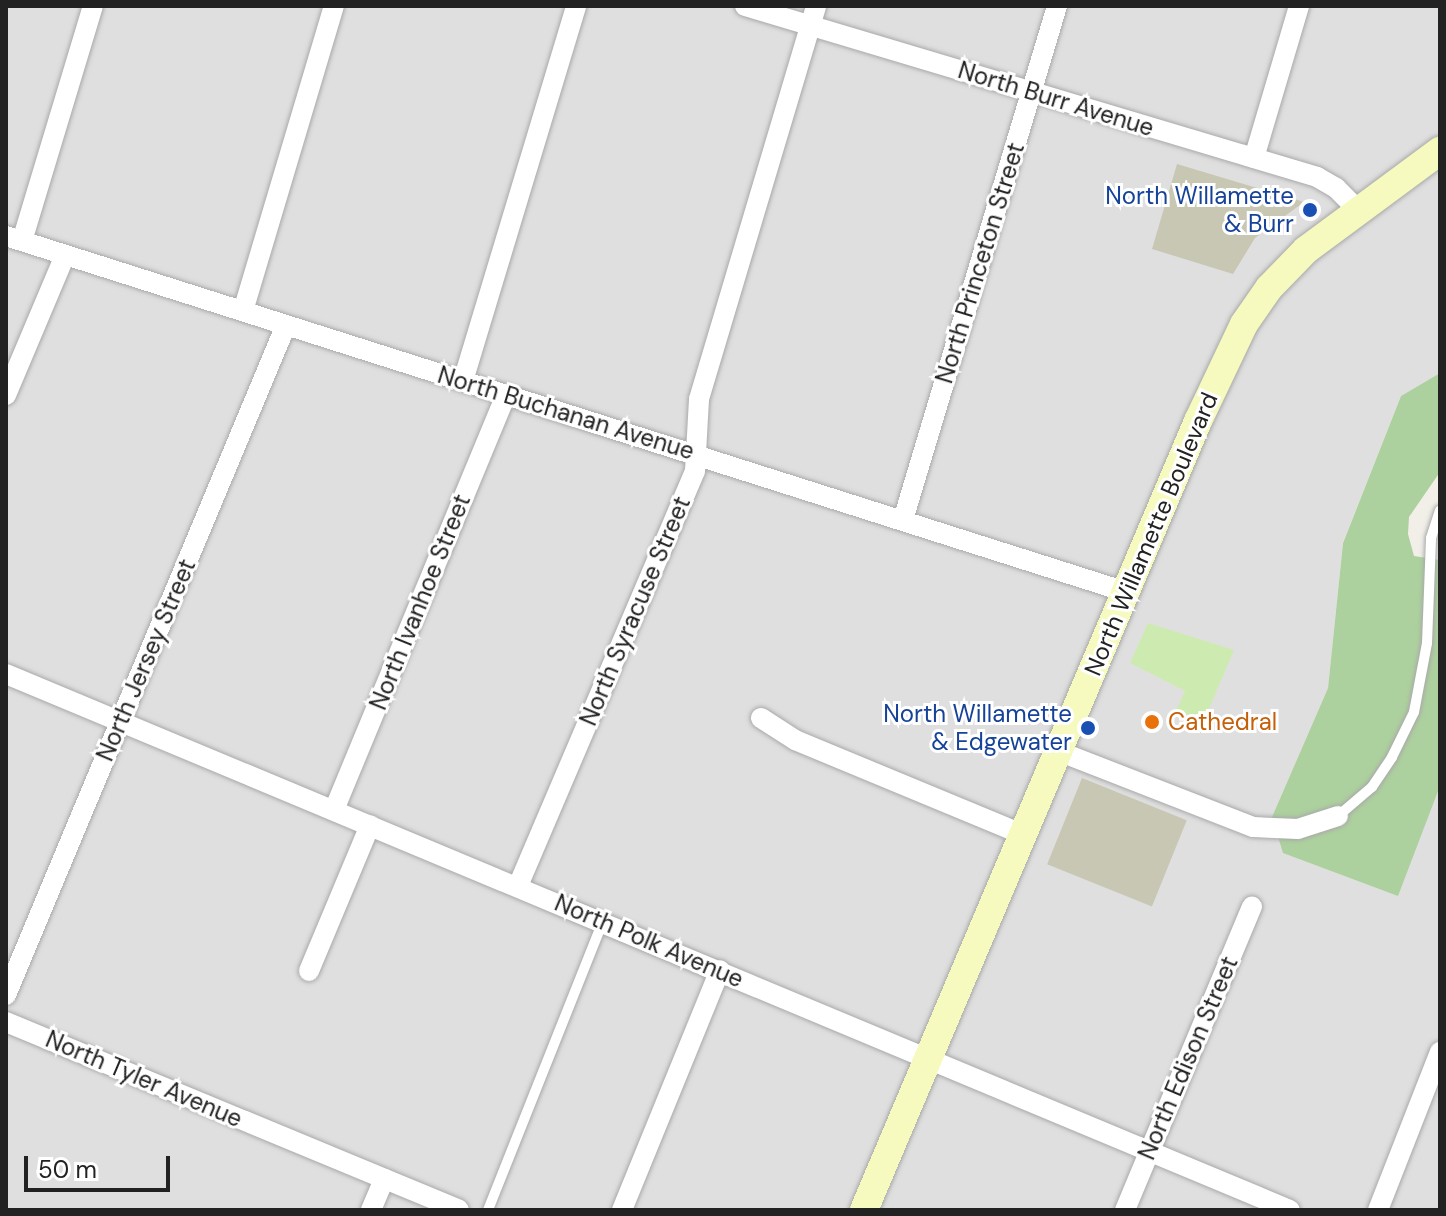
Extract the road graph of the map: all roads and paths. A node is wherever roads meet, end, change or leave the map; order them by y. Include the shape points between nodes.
1 (93, 6) edge
2 (334, 6) edge
3 (576, 6) edge
4 (745, 6) edge
5 (1057, 6) edge
6 (1299, 6) edge
7 (813, 16) edge
8 (1032, 92) junction
9 (1440, 151) edge
10 (1254, 158) junction
11 (1358, 210) junction
12 (14, 239) edge
13 (65, 255) junction
14 (243, 311) junction
15 (286, 325) junction
16 (463, 381) junction
17 (506, 394) junction
18 (6, 395) edge
19 (695, 454) junction
20 (1440, 510) edge
21 (903, 520) junction
22 (1126, 592) junction
23 (6, 674) edge
24 (761, 718) dead end
25 (120, 722) junction
26 (1058, 751) junction
27 (334, 810) junction
28 (1338, 816) joint
29 (370, 825) junction
30 (1022, 834) junction
31 (518, 886) junction
32 (1252, 907) dead end
33 (603, 921) junction
34 (720, 970) junction
35 (309, 971) dead end
36 (6, 995) edge
37 (6, 1022) edge
38 (1440, 1052) edge
39 (928, 1059) junction
40 (1149, 1152) junction
41 (384, 1179) junction
42 (371, 1210) edge
43 (459, 1210) edge
44 (488, 1210) edge
45 (622, 1210) edge
46 (864, 1210) edge
47 (1125, 1210) edge
48 (1290, 1210) edge
49 (1378, 1210) edge

1 - 12 street
2 - 14 street
3 - 16 street
4 - 7 street, North Burr Avenue
5 - 8 street, North Princeton Street
6 - 10 street
7 - 8 street, North Burr Avenue
7 - 19 street, North Syracuse Street via 699,399
8 - 10 street, North Burr Avenue
8 - 21 street, North Princeton Street
9 - 11 main road, North Willamette Boulevard
10 - 11 street, North Burr Avenue via 1325,181
11 - 22 main road, North Willamette Boulevard via 1280,275 1244,324
12 - 13 street, North Buchanan Avenue
13 - 14 street, North Buchanan Avenue
13 - 18 street
14 - 15 street, North Buchanan Avenue
15 - 16 street, North Buchanan Avenue
15 - 25 street, North Jersey Street
16 - 17 street, North Buchanan Avenue
17 - 19 street, North Buchanan Avenue
17 - 27 street, North Ivanhoe Street
19 - 21 street, North Buchanan Avenue
19 - 31 street, North Syracuse Street via 695,471
20 - 28 lane via 1431,538 1427,643 1414,712 1372,787
21 - 22 street, North Buchanan Avenue
22 - 26 main road, North Willamette Boulevard
23 - 25 street, North Polk Avenue
24 - 30 street via 795,740
25 - 27 street, North Polk Avenue
25 - 36 street, North Jersey Street
26 - 28 street via 1253,827 1298,829
26 - 30 main road, North Willamette Boulevard
27 - 29 street, North Polk Avenue
29 - 31 street, North Polk Avenue
29 - 35 street
30 - 39 main road, North Willamette Boulevard
31 - 33 street, North Polk Avenue
32 - 40 street, North Edison Street
33 - 34 street, North Polk Avenue
33 - 44 lane
34 - 39 street, North Polk Avenue
34 - 45 street
37 - 41 street, North Tyler Avenue
38 - 49 street
39 - 40 street, North Polk Avenue
39 - 46 main road, North Willamette Boulevard
40 - 47 street, North Edison Street
40 - 48 street, North Polk Avenue
41 - 42 street
41 - 43 street, North Tyler Avenue

